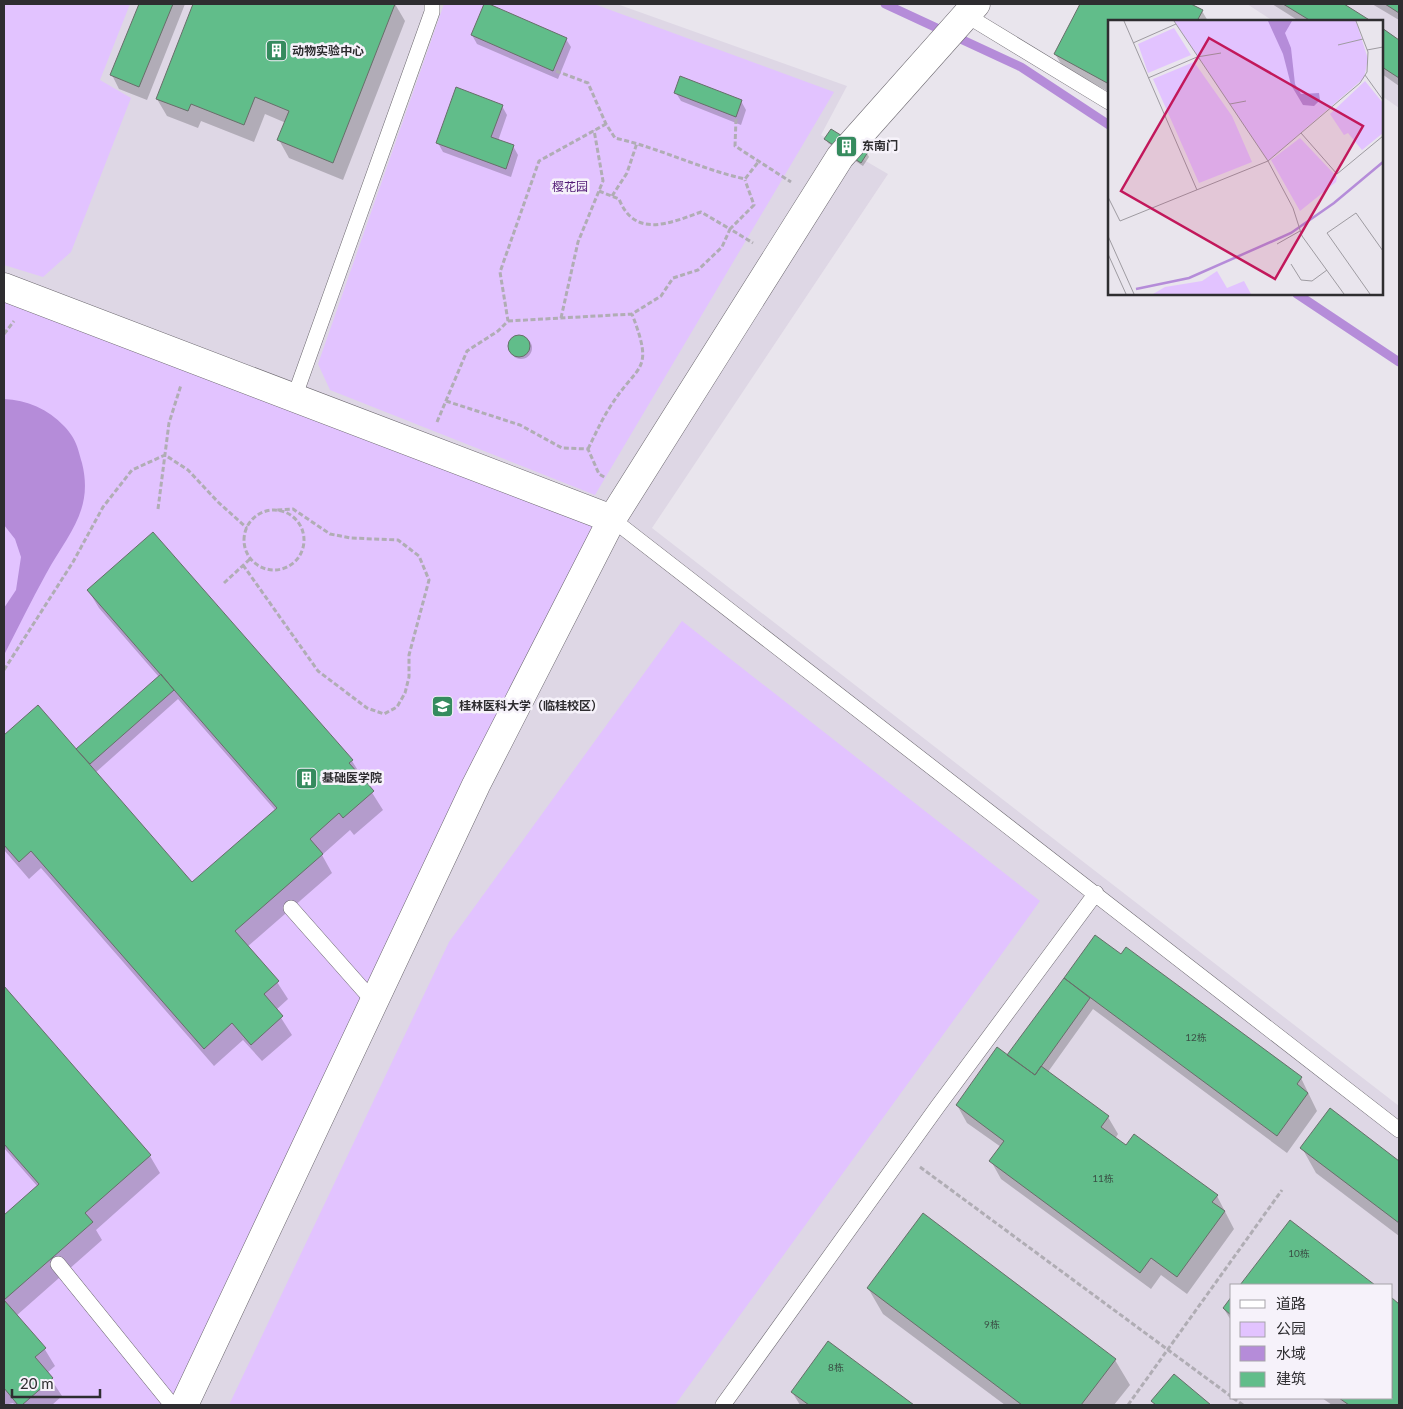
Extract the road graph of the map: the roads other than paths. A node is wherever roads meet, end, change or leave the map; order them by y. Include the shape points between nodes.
1 (432, 4) edge
2 (960, 22) edge
3 (1108, 101) edge
4 (4, 288) edge
5 (294, 398) junction
6 (612, 519) junction
7 (1096, 893) junction
8 (291, 908) dead end
9 (374, 1002) junction
10 (1399, 1130) edge
11 (58, 1264) dead end
12 (172, 1405) edge
13 (184, 1405) edge
14 (723, 1405) edge

1 - 5 lane via 429,21
2 - 3 lane
2 - 6 street via 840,156
4 - 5 street
5 - 6 street
6 - 7 lane
6 - 9 street via 476,785
7 - 10 lane
7 - 14 lane
8 - 9 lane
9 - 13 street
11 - 12 lane

